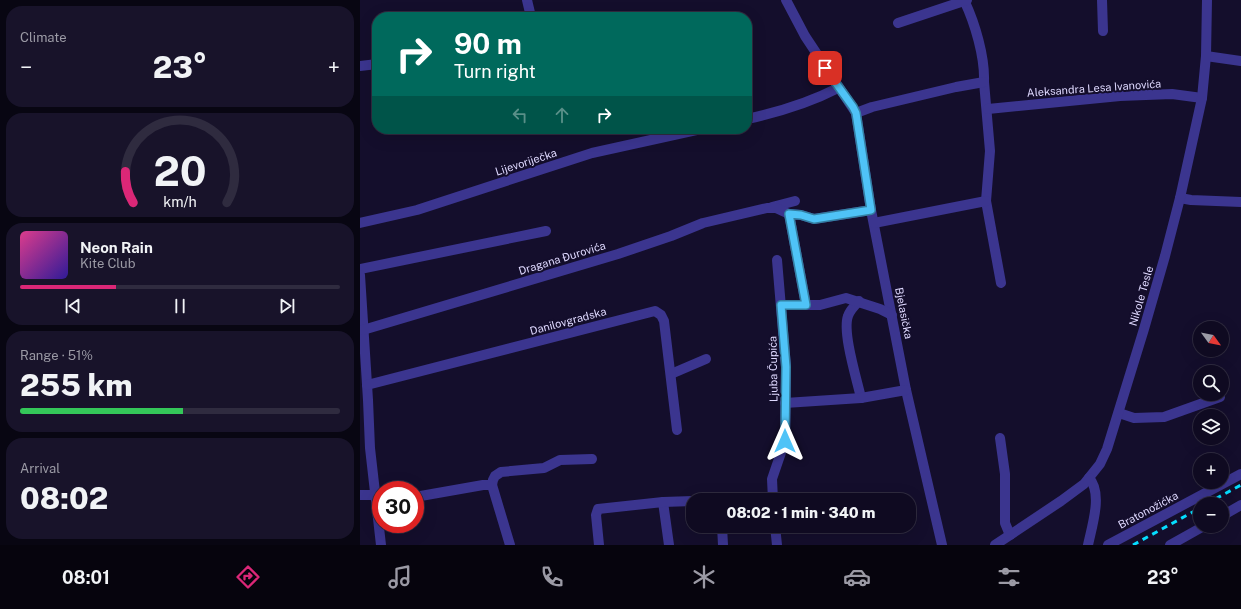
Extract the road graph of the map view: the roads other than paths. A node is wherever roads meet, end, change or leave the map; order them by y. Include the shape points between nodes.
1 (527, 0) edge
2 (786, 0) edge
3 (965, 0) edge
4 (1102, 0) edge
5 (1207, 0) edge
6 (529, 12) edge
7 (898, 23) dead end
8 (1103, 30) dead end
9 (1206, 56) junction
10 (1241, 61) edge
11 (372, 65) edge
12 (360, 66) edge
13 (984, 82) junction
14 (838, 88) junction
15 (1202, 98) junction
16 (988, 109) junction
17 (856, 113) junction
18 (752, 118) edge
19 (679, 134) edge
20 (1180, 198) junction
21 (795, 201) dead end
22 (986, 201) junction
23 (1241, 202) edge
24 (767, 208) junction
25 (871, 210) junction
26 (789, 214) junction
27 (360, 223) edge
28 (874, 223) junction
29 (546, 231) dead end
30 (777, 260) dead end
31 (360, 269) edge
32 (360, 275) edge
33 (1001, 283) dead end
34 (859, 301) junction
35 (781, 305) junction
36 (806, 305) junction
37 (892, 315) junction
38 (363, 330) junction
39 (362, 349) edge
40 (706, 359) dead end
41 (671, 374) junction
42 (367, 385) junction
43 (906, 390) junction
44 (861, 398) junction
45 (364, 400) edge
46 (1209, 401) edge
47 (785, 404) junction
48 (1119, 413) junction
49 (677, 430) dead end
50 (1000, 438) dead end
51 (592, 459) dead end
52 (1241, 474) edge
53 (1089, 478) junction
54 (374, 481) edge
55 (492, 485) junction
56 (773, 493) edge
57 (360, 495) edge
58 (424, 495) edge
59 (372, 499) edge
60 (686, 501) edge
61 (663, 502) junction
62 (1241, 505) edge
63 (1229, 512) edge
64 (1193, 532) edge
65 (380, 533) edge
66 (723, 533) edge
67 (776, 533) edge
68 (1010, 535) junction
69 (381, 545) edge
70 (510, 545) edge
71 (599, 545) edge
72 (669, 545) edge
73 (724, 545) edge
74 (777, 545) edge
75 (942, 545) edge
76 (996, 545) edge
77 (1088, 545) edge
78 (1108, 545) edge
79 (1170, 545) edge

1 - 6 street
2 - 14 street, Bjelasička
3 - 7 street
3 - 13 street via 981,52
4 - 8 street
5 - 9 street, Nikole Tesle
9 - 10 street
9 - 15 street, Nikole Tesle
11 - 12 street
13 - 16 street
13 - 17 street via 956,86
14 - 17 street, Bjelasička
14 - 18 street via 807,103
15 - 16 street, Aleksandra Lesa Ivanovića via 1172,94 1120,96
15 - 20 street, Nikole Tesle
16 - 22 street via 990,150
17 - 25 street, Bjelasička
19 - 27 street, Lijevoriječka via 592,154 417,210
20 - 23 street
20 - 48 street, Nikole Tesle
21 - 24 street, Dragana Đurovića
22 - 28 street
22 - 33 street
24 - 26 street, Dragana Đurovića via 776,208
24 - 38 street, Dragana Đurovića via 703,223 618,254
25 - 26 street, Dragana Đurovića via 814,219
25 - 28 street, Bjelasička
26 - 36 street
28 - 37 street, Bjelasička
29 - 31 street
30 - 35 street, Ljuba Čupića
32 - 38 street
34 - 36 street via 846,298 820,305
34 - 37 street
34 - 44 street via 848,314 846,321 847,337
35 - 36 street
35 - 47 street, Ljuba Čupića
37 - 43 street, Bjelasička
38 - 39 street
39 - 42 street
40 - 41 street
41 - 42 street, Danilovgradska via 664,321 661,315 653,311
41 - 49 street, Danilovgradska
42 - 45 street
43 - 44 street
43 - 75 street, Bjelasička
44 - 47 street
45 - 54 street
46 - 48 street via 1164,417 1134,418
47 - 56 street, Ljuba Čupića via 785,441 772,479
48 - 53 street, Nikole Tesle via 1104,457
50 - 68 street via 1005,474 1004,523
51 - 55 street via 560,460 544,468 501,472 495,476
52 - 78 street, Bratonožićka
53 - 68 street, Nikole Tesle via 1061,502
53 - 77 street via 1095,487 1096,496
55 - 58 street
55 - 70 street
57 - 59 street
60 - 61 street
61 - 71 street via 598,509 596,515
61 - 72 street
62 - 63 street
64 - 79 street
65 - 69 street
66 - 73 street
67 - 74 street
68 - 76 street, Nikole Tesle

